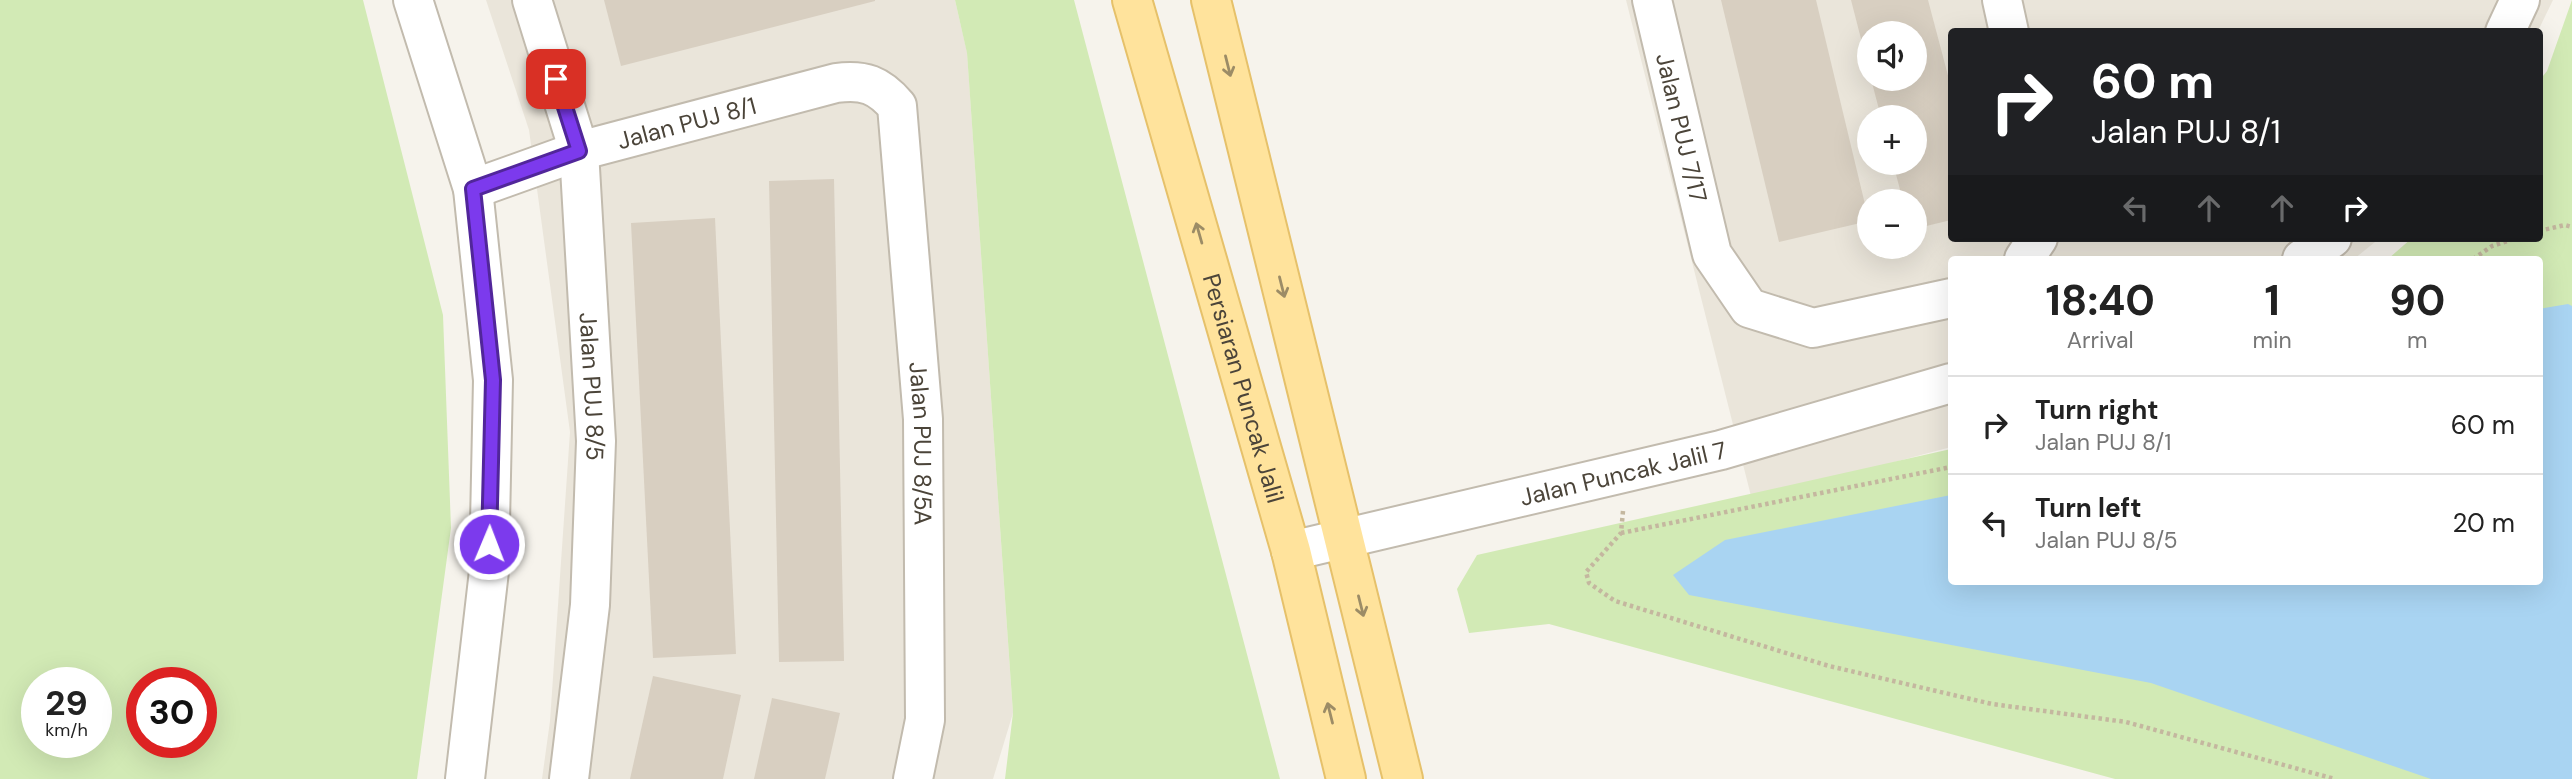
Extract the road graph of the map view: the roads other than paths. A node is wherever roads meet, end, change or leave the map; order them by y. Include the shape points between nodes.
1 (413, 0) edge
2 (532, 0) edge
3 (1132, 0) edge
4 (1211, 0) edge
5 (1652, 0) edge
6 (2002, 0) edge
7 (2521, 0) edge
8 (2008, 28) edge
9 (2507, 28) edge
10 (897, 106) joint
11 (579, 151) junction
12 (473, 189) junction
13 (2326, 242) edge
14 (2306, 256) edge
15 (1948, 299) edge
16 (1948, 384) edge
17 (1345, 540) junction
18 (1291, 551) junction
19 (465, 779) edge
20 (569, 779) edge
21 (913, 779) edge
22 (1346, 779) edge
23 (1403, 779) edge

1 - 12 street
2 - 11 street, Jalan PUJ 8/5
18 -> 3 main road, Persiaran Puncak Jalil
4 -> 17 main road
5 - 15 street, Jalan PUJ 7/17 via 1712,254 1749,308 1813,328
6 - 8 street
7 - 9 street
10 - 11 street, Jalan PUJ 8/1 via 872,85 853,80
10 - 21 street, Jalan PUJ 8/5A via 923,419 925,720
11 - 12 street, Jalan PUJ 8/1
11 - 20 street, Jalan PUJ 8/5 via 596,441 590,605
12 - 19 street via 493,380 489,571
13 - 14 street
16 - 17 street, Jalan Puncak Jalil 7 via 1721,450
17 - 18 street, Jalan Puncak Jalil 7
17 -> 23 main road
22 -> 18 main road, Persiaran Puncak Jalil

